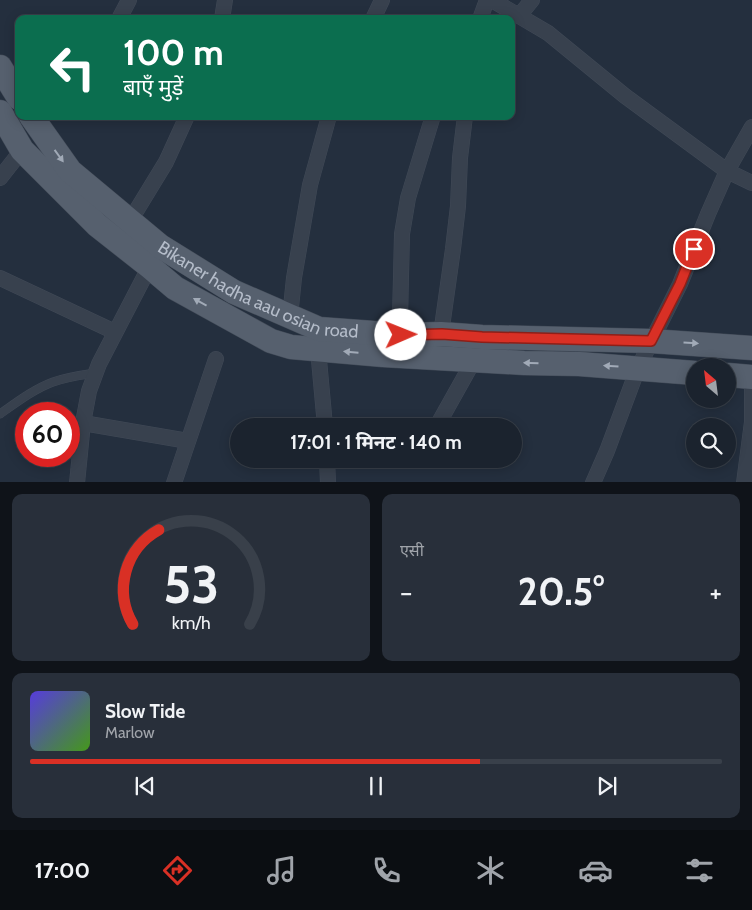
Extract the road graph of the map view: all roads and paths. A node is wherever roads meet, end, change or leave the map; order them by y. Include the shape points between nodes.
1 (129, 0) edge
2 (225, 0) edge
3 (382, 0) edge
4 (487, 0) edge
5 (492, 0) edge
6 (532, 0) edge
7 (121, 15) edge
8 (223, 15) edge
9 (375, 15) edge
10 (481, 15) edge
11 (520, 16) junction
12 (0, 112) edge
13 (34, 120) edge
14 (185, 120) edge
15 (328, 120) edge
16 (432, 120) edge
17 (465, 120) edge
18 (752, 127) edge
19 (22, 150) junction
20 (727, 170) junction
21 (0, 178) edge
22 (752, 183) edge
23 (130, 221) junction
24 (155, 256) junction
25 (0, 278) edge
26 (290, 317) junction
27 (115, 332) junction
28 (442, 334) junction
29 (401, 335) junction
30 (319, 339) junction
31 (651, 341) junction
32 (752, 348) edge
33 (216, 360) dead end
34 (474, 360) junction
35 (638, 368) junction
36 (686, 372) edge
37 (96, 373) junction
38 (736, 376) edge
39 (752, 377) edge
40 (0, 414) edge
41 (324, 418) edge
42 (441, 418) edge
43 (83, 423) junction
44 (188, 441) junction
45 (328, 468) edge
46 (77, 482) edge
47 (174, 482) edge
48 (328, 482) edge
49 (593, 482) edge
50 (744, 482) edge

1 - 7 street
2 - 8 street
3 - 9 street
4 - 10 street
5 - 11 street
6 - 11 street
11 - 20 street via 548,33 624,96
12 - 19 main road, Bikaner hadha aau osian road
13 -> 23 main road, Bikaner hadha aau osian road via 70,171
14 - 23 street via 166,162
15 - 26 street via 310,185
16 - 29 street via 408,198 402,234
17 - 28 street via 458,206
18 - 20 street
19 - 21 street
19 - 24 main road, Bikaner hadha aau osian road via 97,225
20 - 22 street
20 - 31 street via 680,284
23 - 24 main road, Bikaner hadha aau osian road
24 - 26 main road, Bikaner hadha aau osian road
24 - 27 street
30 -> 24 main road, Bikaner hadha aau osian road via 291,347 271,341 175,288
25 - 27 street
26 - 30 main road, Bikaner hadha aau osian road
27 - 37 street
28 - 29 main road, Bikaner hadha aau osian road
28 - 31 main road, Bikaner hadha aau osian road
29 - 30 main road, Bikaner hadha aau osian road
34 -> 30 main road, Bikaner hadha aau osian road via 383,355
30 - 41 street
31 -> 32 main road, Bikaner hadha aau osian road
31 - 35 street
33 - 44 street
35 -> 34 main road, Bikaner hadha aau osian road
34 - 42 street
35 - 36 main road, Bikaner hadha aau osian road
35 - 49 street
37 - 40 lane via 53,382 28,394
37 - 43 street
38 - 39 main road
39 - 50 street via 752,422
43 - 44 street
43 - 46 street
44 - 47 street
45 - 48 street

